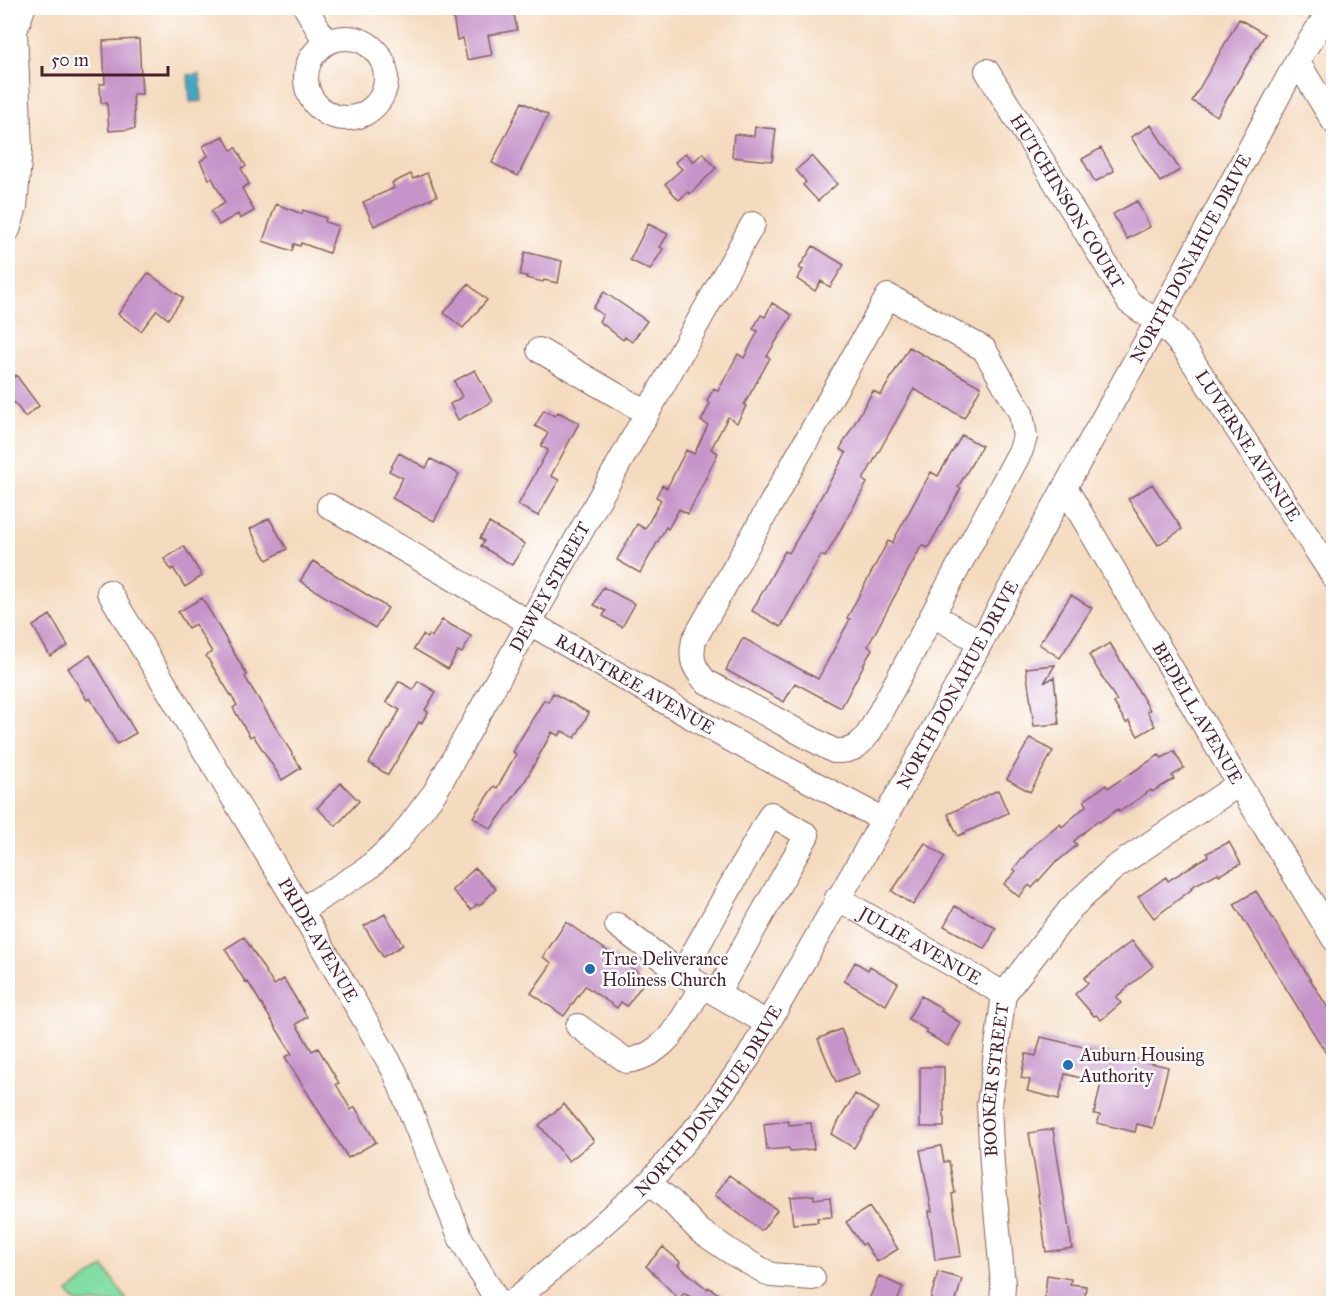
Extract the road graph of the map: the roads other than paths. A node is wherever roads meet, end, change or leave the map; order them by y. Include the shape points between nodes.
1 (23, 8) edge
2 (306, 8) edge
3 (1331, 8) edge
4 (326, 44) dead end
5 (1297, 61) junction
6 (987, 70) dead end
7 (1334, 122) edge
8 (753, 224) dead end
9 (8, 230) edge
10 (1157, 322) junction
11 (539, 350) dead end
12 (647, 412) junction
13 (1065, 487) junction
14 (329, 506) dead end
15 (1334, 577) edge
16 (109, 592) dead end
17 (933, 615) junction
18 (530, 622) junction
19 (980, 642) junction
20 (743, 700) junction
21 (724, 736) junction
22 (1239, 784) junction
23 (884, 820) junction
24 (837, 898) junction
25 (301, 910) junction
26 (617, 925) dead end
27 (1334, 939) edge
28 (700, 985) junction
29 (1004, 994) junction
30 (767, 1023) junction
31 (578, 1026) dead end
32 (649, 1183) junction
33 (813, 1278) dead end
34 (499, 1304) edge
35 (510, 1304) edge
36 (1002, 1304) edge

1 - 9 street via 15,31 20,149 15,207
2 - 4 street
3 - 5 street, NORTH DONAHUE DRIVE
5 - 7 street
5 - 10 street, NORTH DONAHUE DRIVE
6 - 10 street, HUTCHINSON COURT via 1129,302
8 - 12 street, DEWEY STREET
10 - 13 street, NORTH DONAHUE DRIVE
10 - 15 street, LUVERNE AVENUE via 1184,348
11 - 12 street
12 - 18 street, DEWEY STREET
13 - 19 street, NORTH DONAHUE DRIVE
13 - 22 street, BEDELL AVENUE
14 - 18 street, RAINTREE AVENUE
16 - 25 street, PRIDE AVENUE
17 - 19 street
17 - 20 street via 868,733 848,752 834,751
17 - 20 street via 1025,437 1021,414 984,348 888,296 694,640 695,668 705,681
18 - 21 street, RAINTREE AVENUE
18 - 25 street, DEWEY STREET via 435,792 398,841 358,875
19 - 23 street, NORTH DONAHUE DRIVE
20 - 21 street
21 - 23 street, RAINTREE AVENUE
22 - 27 street, BEDELL AVENUE
22 - 29 street, BOOKER STREET via 1114,868 1071,908
23 - 24 street, NORTH DONAHUE DRIVE
24 - 29 street, JULIE AVENUE
24 - 30 street, NORTH DONAHUE DRIVE
25 - 34 street, PRIDE AVENUE via 395,1072 461,1239
26 - 28 street
28 - 28 street via 807,835 771,814
28 - 30 street
28 - 31 street via 676,1029 657,1051 641,1059 627,1061
29 - 36 street, BOOKER STREET via 990,1105 1004,1285
30 - 32 street, NORTH DONAHUE DRIVE via 738,1073
32 - 33 street via 700,1231 734,1254 771,1275
32 - 35 street, NORTH DONAHUE DRIVE

